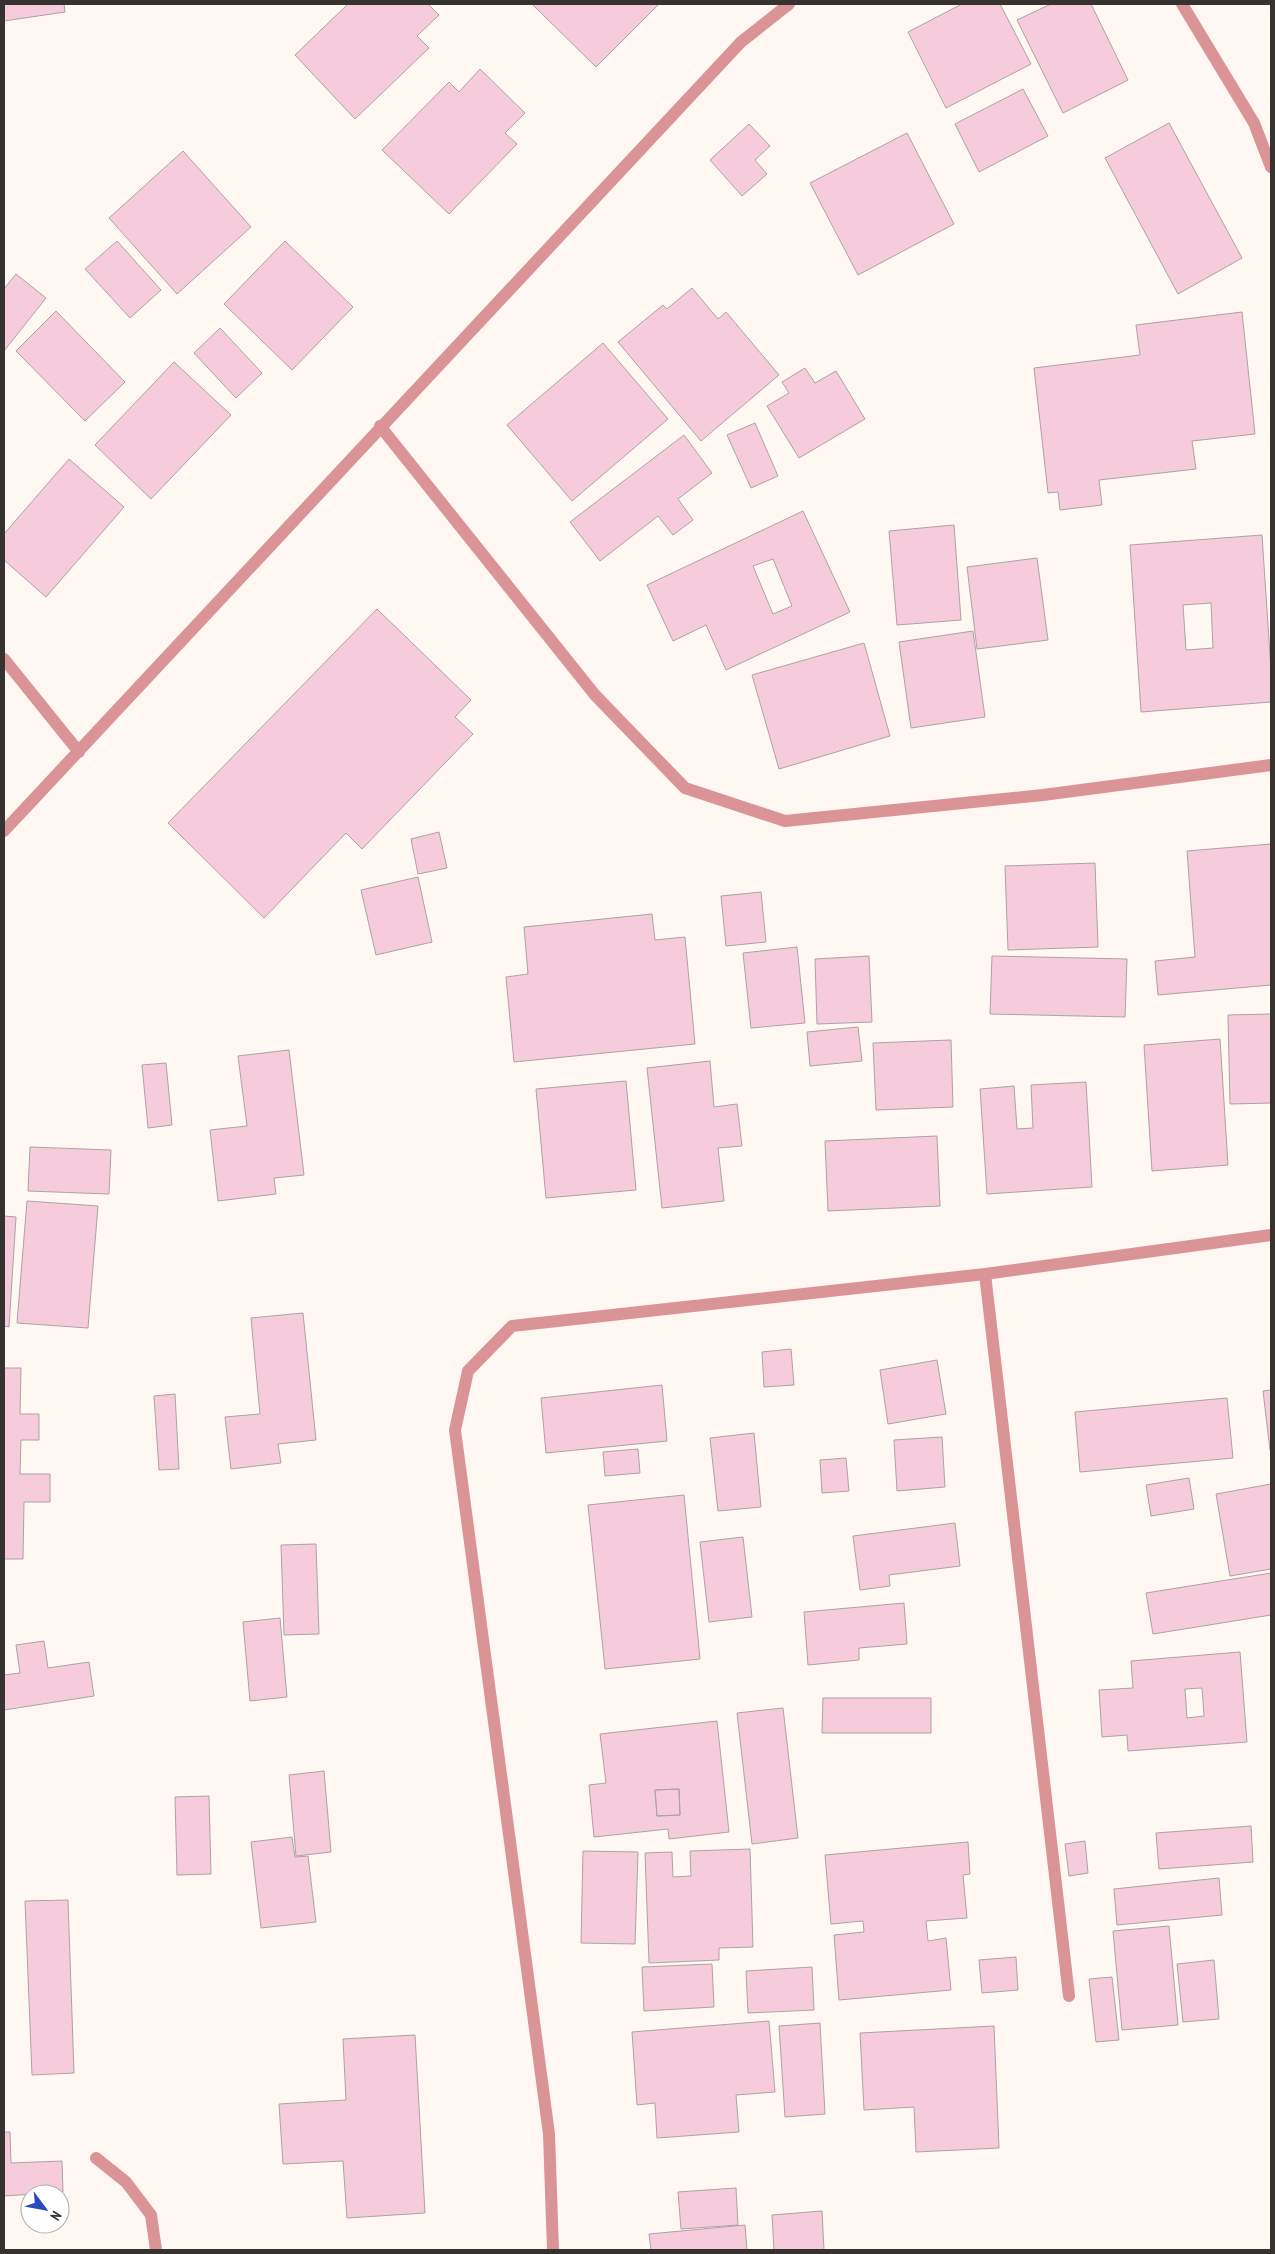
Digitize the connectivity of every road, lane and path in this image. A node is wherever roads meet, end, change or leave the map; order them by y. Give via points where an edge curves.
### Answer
1 (789, 4) edge
2 (1182, 4) edge
3 (1271, 167) edge
4 (380, 426) junction
5 (4, 659) edge
6 (79, 752) junction
7 (1271, 765) edge
8 (4, 831) edge
9 (1271, 1236) edge
10 (985, 1274) junction
11 (1069, 1996) dead end
12 (96, 2158) dead end
13 (156, 2250) edge
14 (553, 2250) edge

1 - 4 street via 740,42
2 - 3 street via 1254,123
4 - 6 street
4 - 7 street via 595,695 685,788 785,821 1043,795
5 - 6 street
6 - 8 street
9 - 10 street
10 - 11 street
10 - 14 street via 512,1326 468,1372 455,1430 549,2134
12 - 13 street via 126,2182 151,2215

